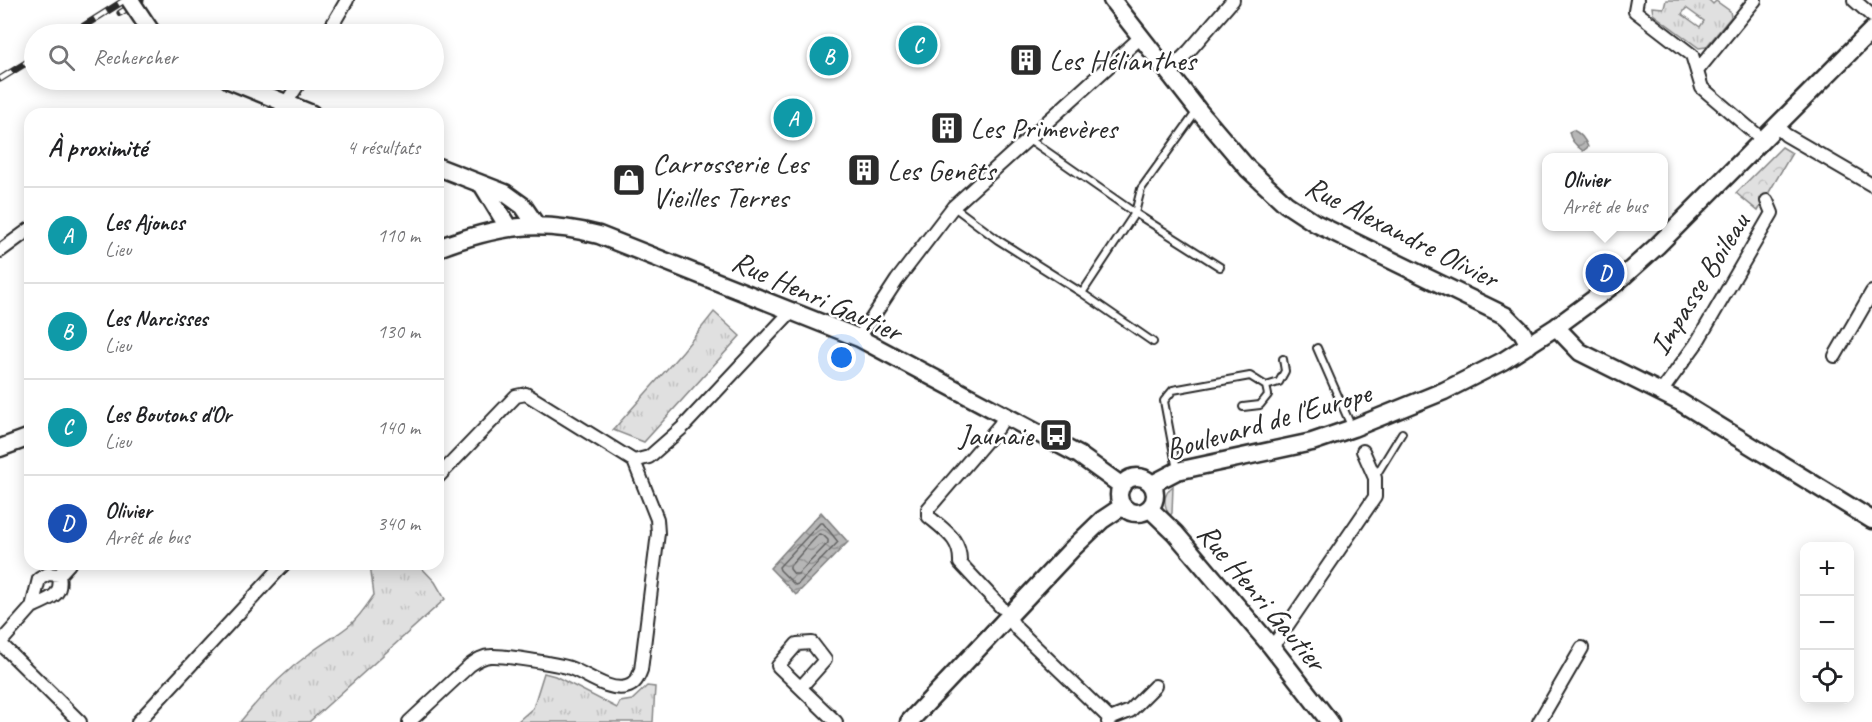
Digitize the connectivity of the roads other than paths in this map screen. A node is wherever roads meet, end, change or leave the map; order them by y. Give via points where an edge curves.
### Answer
1 (130, 0) edge
2 (347, 0) edge
3 (1112, 0) edge
4 (1233, 0) edge
5 (1637, 0) edge
6 (1755, 0) edge
7 (1854, 0) edge
8 (1872, 16) edge
9 (146, 24) edge
10 (333, 24) edge
11 (1872, 30) edge
12 (1141, 37) junction
13 (1698, 71) junction
14 (1168, 72) junction
15 (248, 90) edge
16 (295, 90) edge
17 (283, 108) edge
18 (1198, 110) junction
19 (1776, 126) junction
20 (1029, 138) junction
21 (1763, 140) junction
22 (444, 170) edge
23 (1872, 185) edge
24 (483, 186) junction
25 (1767, 201) dead end
26 (954, 207) junction
27 (1135, 213) junction
28 (536, 225) junction
29 (508, 227) junction
30 (24, 233) edge
31 (444, 246) edge
32 (0, 251) edge
33 (1220, 267) dead end
34 (1872, 292) edge
35 (1082, 293) junction
36 (789, 310) junction
37 (1556, 327) junction
38 (859, 338) junction
39 (1153, 342) dead end
40 (1529, 345) junction
41 (1317, 348) dead end
42 (1835, 356) dead end
43 (1283, 359) dead end
44 (1266, 386) junction
45 (1662, 393) junction
46 (1243, 407) dead end
47 (1005, 416) junction
48 (1353, 428) junction
49 (1402, 434) dead end
50 (24, 439) edge
51 (0, 448) edge
52 (1363, 452) dead end
53 (634, 461) junction
54 (444, 471) edge
55 (1178, 471) junction
56 (1375, 477) junction
57 (1152, 484) junction
58 (1122, 486) junction
59 (1123, 506) junction
60 (1150, 509) junction
61 (1872, 520) edge
62 (64, 570) edge
63 (278, 570) edge
64 (59, 575) junction
65 (32, 607) junction
66 (1004, 611) junction
67 (0, 643) edge
68 (1271, 646) junction
69 (1582, 648) dead end
70 (1155, 686) dead end
71 (801, 687) dead end
72 (1109, 721) edge
73 (80, 722) edge
74 (138, 722) edge
75 (409, 722) edge
76 (836, 722) edge
77 (909, 722) edge
78 (1330, 722) edge
79 (1539, 722) edge

1 - 9 street, bridge
2 - 10 street
3 - 12 street, Rue Alexandre Olivier
4 - 14 street
5 - 13 street via 1635,11 1692,55
6 - 13 street
7 - 8 street
11 - 19 street, Boulevard de l'Europe
12 - 14 street, Rue Alexandre Olivier
12 - 20 street
13 - 21 street via 1702,88
14 - 18 street, Rue Alexandre Olivier
15 - 17 street
16 - 17 street
18 - 27 lane via 1141,189
18 - 40 street, Rue Alexandre Olivier via 1248,170 1286,204 1315,223 1506,316
19 - 21 street, Boulevard de l'Europe
19 - 23 street
20 - 26 street
20 - 27 lane
21 - 37 street, Boulevard de l'Europe via 1657,246 1617,282
22 - 24 street
24 - 28 street via 505,193 523,206
24 - 29 street
25 - 45 street, Impasse Boileau via 1772,213 1696,344
26 - 35 lane
26 - 38 street via 897,280
27 - 33 lane
27 - 35 lane
28 - 29 street, Rue Henri Gautier
28 - 36 street, Rue Henri Gautier via 569,227 599,235
29 - 31 street, Rue Henri Gautier
30 - 32 street
34 - 42 street via 1846,325
35 - 39 lane
36 - 38 street, Rue Henri Gautier
36 - 53 street via 682,428 649,457
37 - 40 street, Boulevard de l'Europe
37 - 45 street via 1580,352
38 - 47 street, Rue Henri Gautier
40 - 48 street, Boulevard de l'Europe via 1444,391
41 - 48 lane
43 - 44 lane via 1285,371 1279,382
44 - 46 lane via 1268,395 1260,405
44 - 55 lane via 1250,376 1173,390 1164,401
45 - 61 street
47 - 58 street, Rue Henri Gautier via 1079,455
47 - 66 street via 928,509 928,516 956,541 960,562
48 - 55 street, Boulevard de l'Europe via 1312,442
49 - 56 lane
50 - 51 street
52 - 56 street
53 - 54 street via 526,393 516,396
53 - 75 street via 657,519 658,533 638,678 619,688 560,665 492,656 480,658
55 - 57 street, Boulevard de l'Europe
56 - 68 street via 1375,496
57 - 58 street via 1137,477
57 - 60 street via 1156,495
58 - 59 street via 1119,496
59 - 60 street via 1139,514
59 - 66 street via 1102,520
60 - 68 street, Rue Henri Gautier
62 - 64 street
63 - 74 street
64 - 65 street via 58,593
64 - 65 street via 48,574 39,579
65 - 67 street
66 - 72 street via 1017,629
66 - 77 street
67 - 73 street
68 - 78 street, Rue Henri Gautier
69 - 79 street
70 - 72 street via 1130,711
71 - 76 street

